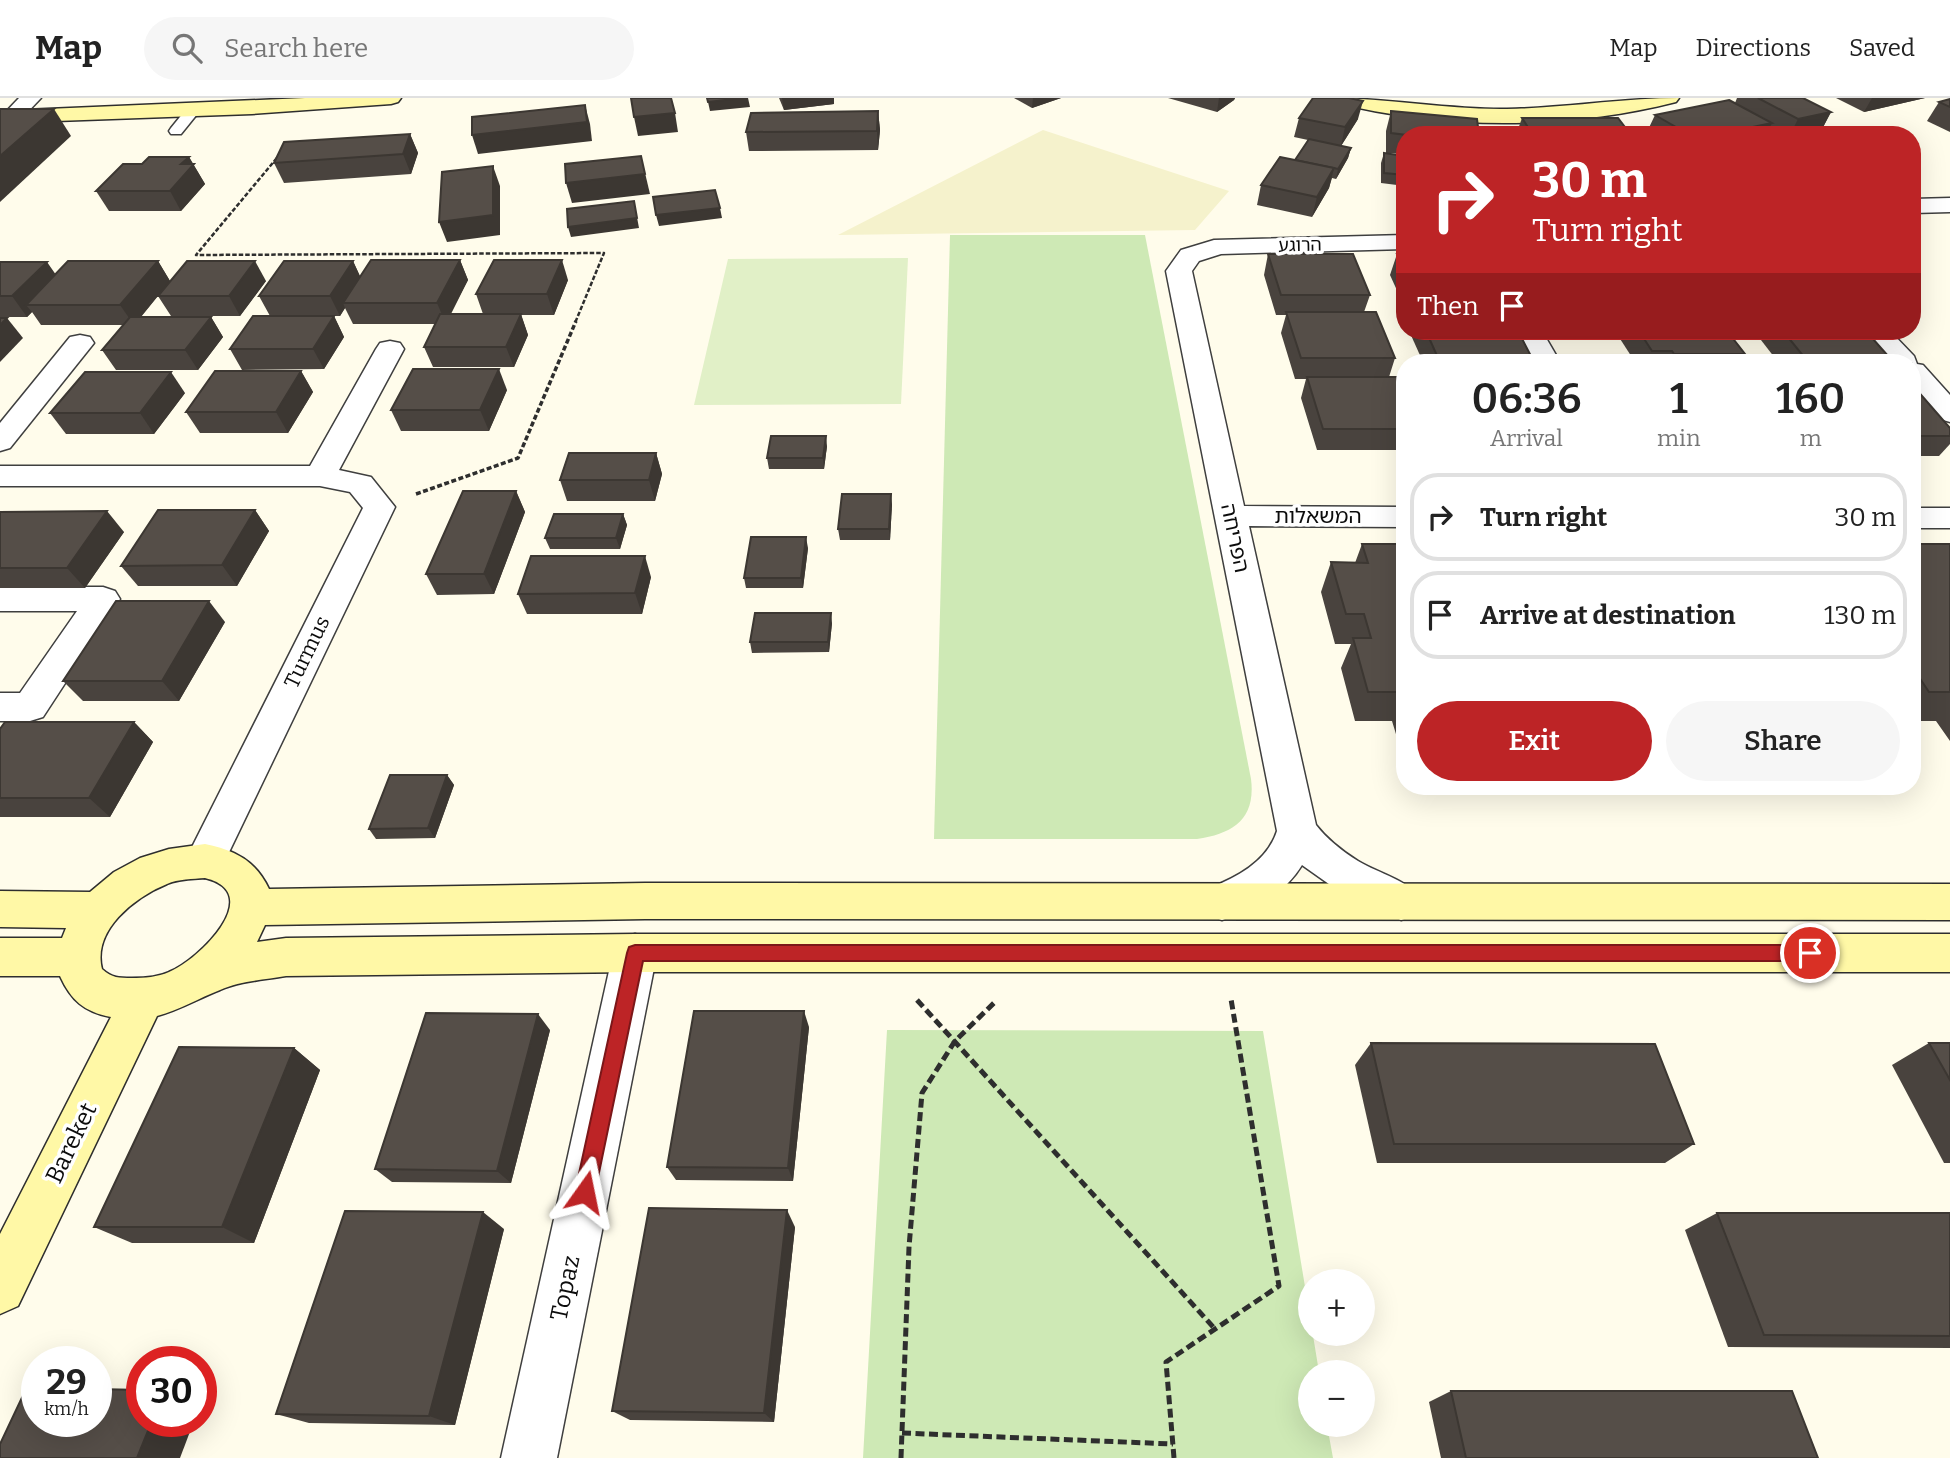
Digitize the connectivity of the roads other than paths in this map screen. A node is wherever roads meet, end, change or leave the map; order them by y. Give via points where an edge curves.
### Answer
1 (30, 98) edge
2 (391, 98) edge
3 (1340, 98) edge
4 (1670, 98) edge
5 (193, 110) junction
6 (6, 117) edge
7 (176, 131) dead end
8 (1921, 205) edge
9 (1950, 205) edge
10 (1396, 242) edge
11 (1195, 253) joint
12 (1884, 340) edge
13 (80, 343) dead end
14 (390, 349) dead end
15 (1897, 354) edge
16 (1921, 381) edge
17 (1950, 412) edge
18 (0, 442) edge
19 (0, 476) edge
20 (320, 476) junction
21 (1230, 516) junction
22 (1396, 517) edge
23 (1921, 518) edge
24 (1950, 518) edge
25 (0, 599) edge
26 (0, 706) edge
27 (1297, 831) junction
28 (205, 861) junction
29 (1222, 902) junction
30 (1401, 902) junction
31 (1950, 902) edge
32 (252, 907) junction
33 (0, 909) edge
34 (100, 909) junction
35 (635, 953) junction
36 (1950, 953) edge
37 (0, 957) edge
38 (78, 957) junction
39 (205, 974) junction
40 (143, 999) junction
41 (0, 1287) edge
42 (529, 1458) edge

1 - 6 street
2 - 5 street
3 - 4 street via 1380,107 1475,116 1550,115
5 - 6 street
5 - 7 lane
8 - 9 street
10 - 11 street, הרוגע via 1221,247
11 - 21 street, הפריחה via 1182,263 1179,275
12 - 15 street
13 - 18 street
14 - 20 street
16 - 17 street
19 - 20 street
20 - 28 street, Turmus via 360,484 379,507
21 - 22 street, המשאלות
21 - 27 street, הפריחה
23 - 24 street
25 - 26 street via 103,599 30,707
27 - 29 street via 1291,850 1272,873
27 - 30 street via 1336,869
28 - 32 street via 234,871 248,887
28 - 34 street via 174,864 149,873
29 - 30 street
29 - 32 street via 645,901
30 - 31 street
32 - 39 street via 231,950
33 - 34 street
34 - 38 street via 84,933
35 - 36 street
35 - 39 street via 286,957
35 - 42 street, Topaz
37 - 38 street
38 - 40 street via 82,977 95,992
39 - 40 street via 175,991
40 - 41 street, Bareket

